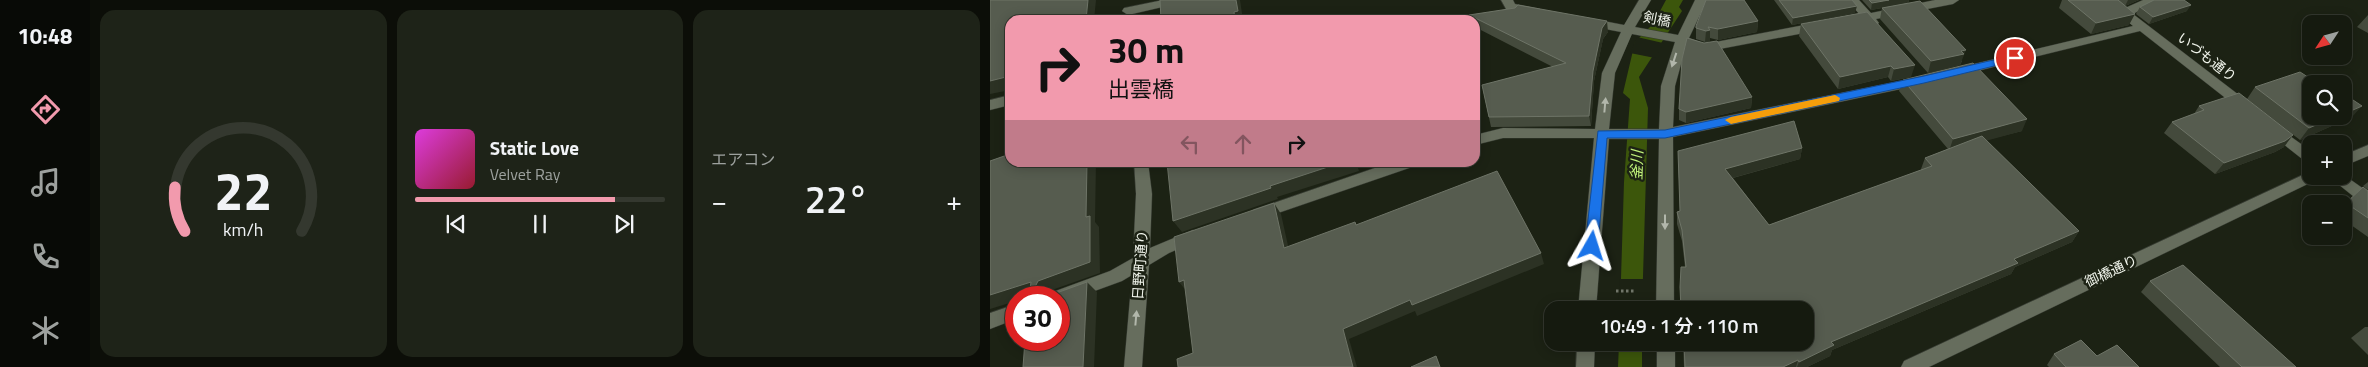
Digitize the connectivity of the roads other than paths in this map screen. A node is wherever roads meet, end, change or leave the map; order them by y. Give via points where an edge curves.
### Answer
1 (1180, 0) edge
2 (1507, 0) edge
3 (1645, 0) edge
4 (1701, 0) edge
5 (1853, 0) edge
6 (1953, 0) edge
7 (2107, 0) edge
8 (2153, 0) edge
9 (1127, 10) edge
10 (2125, 13) junction
11 (1544, 14) edge
12 (1868, 17) junction
13 (1572, 19) edge
14 (2143, 27) junction
15 (1628, 29) junction
16 (1880, 31) edge
17 (1673, 38) junction
18 (1912, 66) edge
19 (1933, 77) junction
20 (1005, 101) edge
21 (990, 105) edge
22 (1602, 134) junction
23 (1665, 134) junction
24 (1480, 139) edge
25 (2302, 151) edge
26 (2367, 152) edge
27 (2352, 158) edge
28 (1141, 167) edge
29 (1396, 167) edge
30 (2302, 180) edge
31 (2347, 185) edge
32 (2368, 200) edge
33 (1245, 219) edge
34 (1208, 231) edge
35 (1140, 262) junction
36 (1070, 293) edge
37 (1588, 301) edge
38 (1665, 301) edge
39 (1005, 316) edge
40 (990, 321) edge
41 (1586, 351) edge
42 (1666, 351) edge
43 (1132, 367) edge
44 (1585, 367) edge
45 (1666, 367) edge
46 (1910, 367) edge

1 - 9 street
2 - 11 street via 1510,6
3 - 15 street
4 - 17 street
5 - 12 street
6 - 12 street, 剣橋
7 - 10 street, いづも通り
8 - 10 street
10 - 14 street, いづも通り
12 - 16 street
12 - 17 street, 剣橋 via 1704,48
13 - 15 street, 剣橋
14 - 19 street
14 - 25 street, いづも通り
15 - 17 street, 剣橋
22 -> 15 street via 1610,66
17 -> 23 street
18 - 19 street
19 - 23 street
20 - 21 street
22 - 23 street
22 - 24 street via 1503,134
22 - 37 street
23 -> 38 street
26 - 27 street
28 - 35 street, 日野町通り via 1144,194
29 - 33 street
30 - 46 street, 御橋通り
31 - 32 street
34 - 35 street via 1163,248
35 - 36 street via 1116,276
43 -> 35 street, 日野町通り
39 - 40 street
41 - 44 street
42 - 45 street

